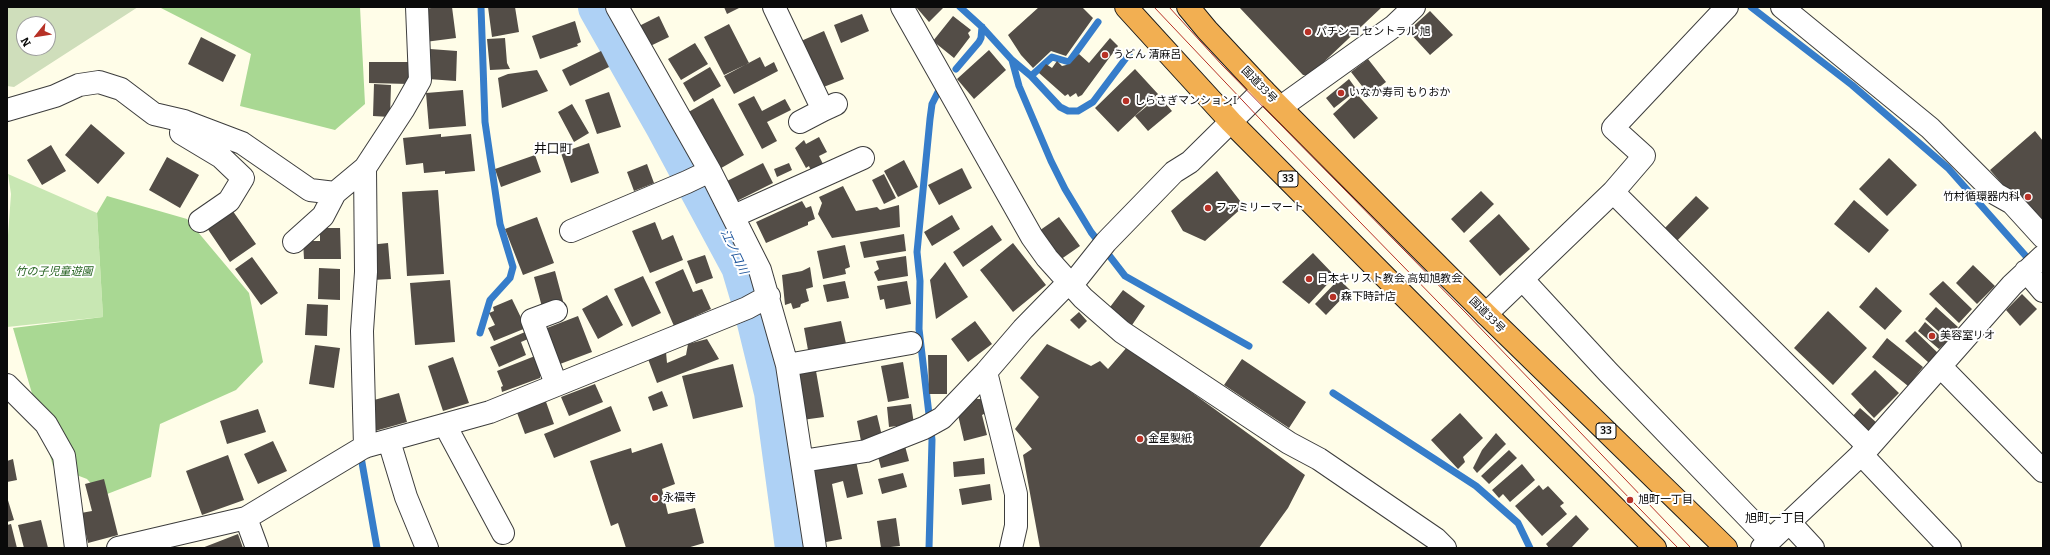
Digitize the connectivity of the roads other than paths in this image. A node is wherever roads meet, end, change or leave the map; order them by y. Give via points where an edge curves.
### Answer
1 (417, 7) edge
2 (774, 7) edge
3 (902, 7) edge
4 (1126, 7) edge
5 (1188, 7) edge
6 (1414, 7) edge
7 (1727, 7) edge
8 (1782, 7) edge
9 (622, 9) edge
10 (1263, 90) junction
11 (1281, 107) junction
12 (7, 110) edge
13 (184, 121) junction
14 (800, 122) dead end
15 (1232, 122) junction
16 (864, 158) dead end
17 (365, 168) junction
18 (701, 176) junction
19 (1613, 192) junction
20 (335, 194) junction
21 (1996, 194) junction
22 (734, 216) junction
23 (200, 221) dead end
24 (572, 231) dead end
25 (2043, 237) edge
26 (294, 242) dead end
27 (2036, 263) edge
28 (1523, 280) junction
29 (1070, 284) junction
30 (2043, 291) edge
31 (760, 301) junction
32 (556, 311) dead end
33 (1486, 314) junction
34 (911, 343) dead end
35 (787, 364) junction
36 (1941, 367) junction
37 (986, 372) junction
38 (556, 384) junction
39 (7, 385) edge
40 (445, 425) junction
41 (389, 441) junction
42 (365, 447) junction
43 (1865, 450) junction
44 (802, 461) junction
45 (2043, 471) edge
46 (246, 518) junction
47 (1789, 522) junction
48 (503, 533) dead end
49 (1766, 544) edge
50 (143, 545) edge
51 (76, 548) edge
52 (118, 548) edge
53 (257, 548) edge
54 (427, 548) edge
55 (816, 548) edge
56 (1011, 548) edge
57 (1445, 548) edge
58 (1655, 548) edge
59 (1726, 548) edge
60 (1813, 548) edge
61 (1950, 548) edge

1 - 17 street via 420,80
2 - 14 street via 830,107
3 - 29 street via 1032,237
4 - 15 highway, 33
5 - 10 highway, 国道33号 / 33
6 - 11 street via 1394,26
7 - 19 street via 1613,128 1644,156
8 - 21 street via 1930,128
9 - 18 street
10 - 11 highway, 国道33号 / 33
10 - 15 street
11 - 33 highway, 国道33号 / 33
12 - 13 street via 56,96 79,85 99,82 121,89 154,114
13 - 20 street via 242,143 310,190
13 - 23 street via 181,133 221,156 243,178 229,201
15 - 29 street via 1190,162 1174,172
15 - 58 highway, 33
16 - 22 street
17 - 20 street
17 - 42 street via 366,272 362,331
18 - 22 street
18 - 24 street
19 - 28 street
19 - 43 street
20 - 26 street via 323,216
21 - 25 street via 2012,203
21 - 27 street via 2005,214
22 - 31 street via 760,270
27 - 30 street
27 - 36 street via 2012,285
28 - 33 street
28 - 49 street
29 - 37 street via 1023,330
29 - 57 street via 1122,332 1289,443 1319,459 1436,539
31 - 35 street
31 - 38 street
32 - 38 street via 532,320
33 - 59 highway, 国道33号 / 33
34 - 35 street
35 - 44 street
36 - 43 street
36 - 45 street
37 - 44 street via 931,424 866,451
37 - 56 street via 1016,494 1016,526
38 - 40 street via 490,412
39 - 51 street via 46,424 64,456
40 - 41 street
40 - 48 street
41 - 42 street
41 - 54 street via 406,497
42 - 46 street
43 - 47 street
43 - 61 street
44 - 55 street
46 - 50 street
46 - 53 street
47 - 49 street
47 - 60 street
50 - 52 street

